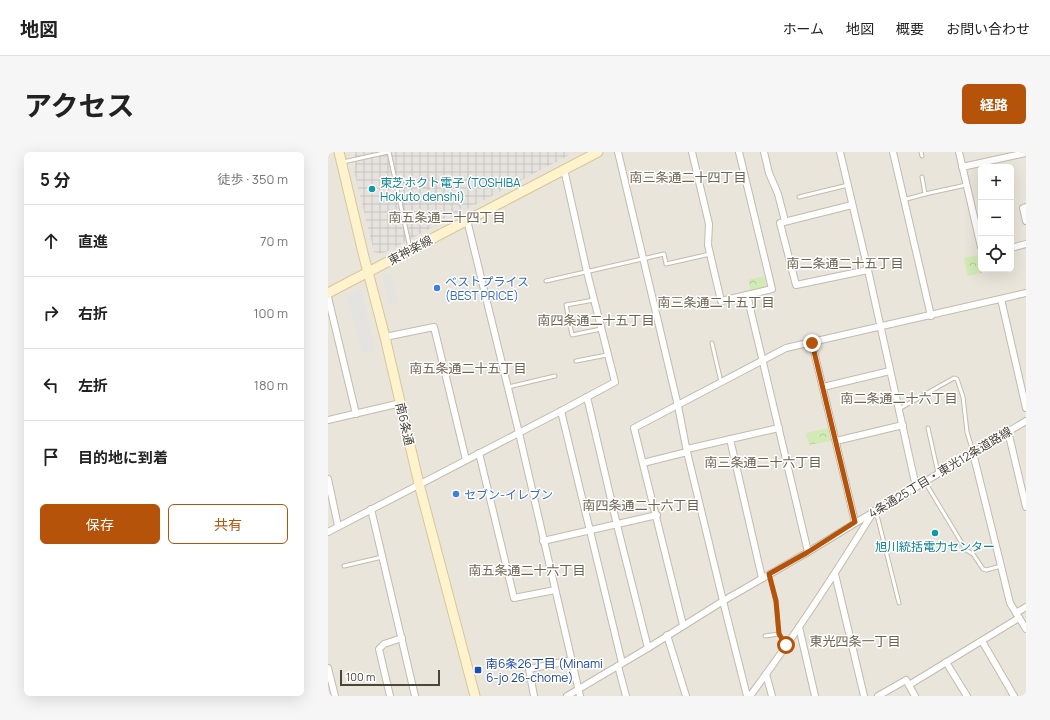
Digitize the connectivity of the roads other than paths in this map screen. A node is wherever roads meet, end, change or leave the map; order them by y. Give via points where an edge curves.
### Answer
1 (339, 152) edge
2 (388, 152) edge
3 (598, 152) edge
4 (618, 152) edge
5 (692, 152) edge
6 (739, 152) edge
7 (764, 152) edge
8 (840, 152) edge
9 (893, 152) edge
10 (921, 152) edge
11 (959, 152) edge
12 (1026, 153) edge
13 (922, 156) dead end
14 (342, 163) junction
15 (962, 167) junction
16 (564, 170) junction
17 (922, 177) dead end
18 (848, 185) junction
19 (966, 185) junction
20 (925, 194) junction
21 (799, 197) dead end
22 (903, 200) junction
23 (852, 205) junction
24 (1026, 207) edge
25 (468, 220) junction
26 (785, 221) junction
27 (1026, 221) edge
28 (978, 236) edge
29 (1026, 244) edge
30 (1014, 247) edge
31 (411, 250) junction
32 (711, 254) junction
33 (643, 258) junction
34 (868, 270) junction
35 (368, 272) junction
36 (587, 272) junction
37 (546, 281) dead end
38 (1026, 293) edge
39 (328, 294) edge
40 (747, 295) junction
41 (328, 297) edge
42 (1001, 299) junction
43 (594, 300) junction
44 (931, 316) junction
45 (880, 327) junction
46 (601, 329) junction
47 (385, 337) junction
48 (712, 343) dead end
49 (812, 343) junction
50 (607, 355) junction
51 (763, 361) junction
52 (576, 362) dead end
53 (890, 371) junction
54 (555, 376) dead end
55 (721, 383) junction
56 (508, 387) junction
57 (823, 387) junction
58 (587, 397) junction
59 (401, 403) junction
60 (678, 406) junction
61 (1026, 408) edge
62 (899, 409) junction
63 (561, 411) junction
64 (356, 414) junction
65 (328, 420) edge
66 (1026, 421) edge
67 (903, 425) junction
68 (779, 428) junction
69 (928, 428) dead end
70 (1008, 432) junction
71 (519, 433) junction
72 (730, 439) junction
73 (836, 441) junction
74 (687, 451) junction
75 (479, 453) junction
76 (973, 453) junction
77 (466, 460) junction
78 (643, 462) junction
79 (938, 474) junction
80 (328, 479) edge
81 (924, 482) junction
82 (419, 484) junction
83 (916, 487) junction
84 (1026, 507) edge
85 (371, 509) junction
86 (875, 510) junction
87 (657, 515) junction
88 (855, 522) junction
89 (617, 525) junction
90 (338, 526) junction
91 (590, 531) junction
92 (328, 532) edge
93 (544, 541) junction
94 (808, 552) junction
95 (382, 557) junction
96 (344, 566) dead end
97 (1000, 566) junction
98 (769, 574) junction
99 (835, 574) junction
100 (762, 578) junction
101 (555, 590) junction
102 (723, 601) junction
103 (899, 603) dead end
104 (1026, 607) edge
105 (1018, 615) junction
106 (683, 625) junction
107 (799, 627) junction
108 (1026, 629) edge
109 (779, 634) junction
110 (667, 636) junction
111 (765, 636) dead end
112 (402, 638) junction
113 (982, 641) junction
114 (786, 645) junction
115 (648, 648) junction
116 (572, 660) junction
117 (946, 662) junction
118 (620, 664) junction
119 (328, 668) edge
120 (766, 674) junction
121 (908, 685) junction
122 (578, 689) junction
123 (334, 696) edge
124 (390, 696) edge
125 (415, 696) edge
126 (475, 696) edge
127 (534, 696) edge
128 (567, 696) edge
129 (580, 696) edge
130 (626, 696) edge
131 (686, 696) edge
132 (749, 696) edge
133 (772, 696) edge
134 (815, 696) edge
135 (864, 696) edge
136 (878, 696) edge
137 (915, 696) edge
138 (967, 696) edge
139 (1014, 696) edge

1 - 14 street, 南6条通
2 - 14 lane
2 - 31 lane
3 - 16 street, 東神楽線
4 - 33 street
5 - 32 street via 710,224 708,245
6 - 40 street via 772,289
7 - 26 street
8 - 18 street
9 - 22 street
10 - 13 lane
11 - 15 street
12 - 15 street
14 - 35 street, 南6条通
15 - 19 street
16 - 25 street, 東神楽線
16 - 36 street
17 - 20 lane
18 - 21 lane
18 - 23 street
19 - 20 lane
19 - 28 street
20 - 22 lane
22 - 44 street
23 - 26 street
23 - 34 street
24 - 27 street via 1023,208
25 - 31 street, 東神楽線
25 - 56 street
26 - 34 street via 780,223 796,285
29 - 30 street
31 - 35 street, 東神楽線
32 - 33 lane via 666,264 664,254
32 - 40 street via 721,301
33 - 36 lane
33 - 60 street
34 - 45 street
35 - 39 street, 東神楽線
35 - 47 street, 南6条通
36 - 37 lane
36 - 43 street
38 - 42 street
40 - 51 street
41 - 64 street
42 - 44 street
42 - 61 street
43 - 46 street
43 - 46 lane via 566,305 572,335
44 - 45 street
45 - 49 street
45 - 53 street
46 - 50 street
47 - 59 street, 南6条通
47 - 77 street via 434,327
48 - 55 lane
49 - 51 street via 786,348
49 - 57 street
50 - 52 lane
50 - 58 street via 615,382
51 - 55 street
51 - 68 street
53 - 57 street
53 - 62 street
54 - 56 lane
55 - 60 street
56 - 71 street
57 - 73 street
58 - 63 street
58 - 89 street
59 - 64 street
59 - 82 street, 南6条通
60 - 74 street
60 - 78 street via 634,428
62 - 67 street
62 - 76 lane via 954,378 957,379 963,397 967,432
63 - 71 street
63 - 91 street
64 - 65 street
66 - 70 street, 4条通25丁目・東光12条道路線
67 - 73 street
67 - 83 street
68 - 72 street
68 - 94 street
69 - 79 lane
70 - 76 street, 4条通25丁目・東光12条道路線
70 - 84 street
71 - 75 street
71 - 93 street
72 - 74 street
72 - 100 street
73 - 88 street
74 - 78 street
74 - 102 street
75 - 77 street
75 - 101 street via 514,598
76 - 79 street, 4条通25丁目・東光12条道路線
76 - 97 street
77 - 82 street
78 - 87 street
79 - 81 street, 4条通25丁目・東光12条道路線
80 - 90 street
81 - 83 street, 4条通25丁目・東光12条道路線
81 - 97 lane via 966,550 974,554 983,569
82 - 85 street
82 - 126 street, 南6条通
83 - 86 street, 4条通25丁目・東光12条道路線
85 - 90 street
85 - 95 street
86 - 88 street, 4条通25丁目・東光12条道路線
86 - 99 street
86 - 103 lane
87 - 89 street
87 - 106 street
88 - 94 street, 4条通25丁目・東光12条道路線
89 - 91 street
89 - 115 street
90 - 92 street
91 - 93 street
91 - 118 street
93 - 101 street
94 - 98 street, 4条通25丁目・東光12条道路線
95 - 96 lane
95 - 112 street
97 - 105 street via 1010,603
98 - 100 street, 4条通25丁目・東光12条道路線
98 - 109 lane via 776,601
99 - 107 street
99 - 135 street
100 - 102 street, 4条通25丁目・東光12条道路線
101 - 116 street
102 - 106 street, 4条通25丁目・東光12条道路線
102 - 132 street
104 - 105 street
105 - 108 street
105 - 113 street
106 - 110 street, 4条通25丁目・東光12条道路線
107 - 114 street
107 - 134 street
109 - 111 lane
109 - 114 lane
110 - 115 street, 4条通25丁目・東光12条道路線
110 - 131 street
112 - 124 street via 384,644 380,649
112 - 125 street
113 - 117 street
113 - 139 street
114 - 120 street
115 - 118 street, 4条通25丁目・東光12条道路線
116 - 122 street
116 - 127 street via 529,669
117 - 121 street
117 - 138 street
118 - 122 street, 4条通25丁目・東光12条道路線
118 - 130 street
119 - 123 street
120 - 132 street
120 - 133 street
121 - 136 street via 906,680
121 - 137 street
122 - 128 street, 4条通25丁目・東光12条道路線
122 - 129 street

